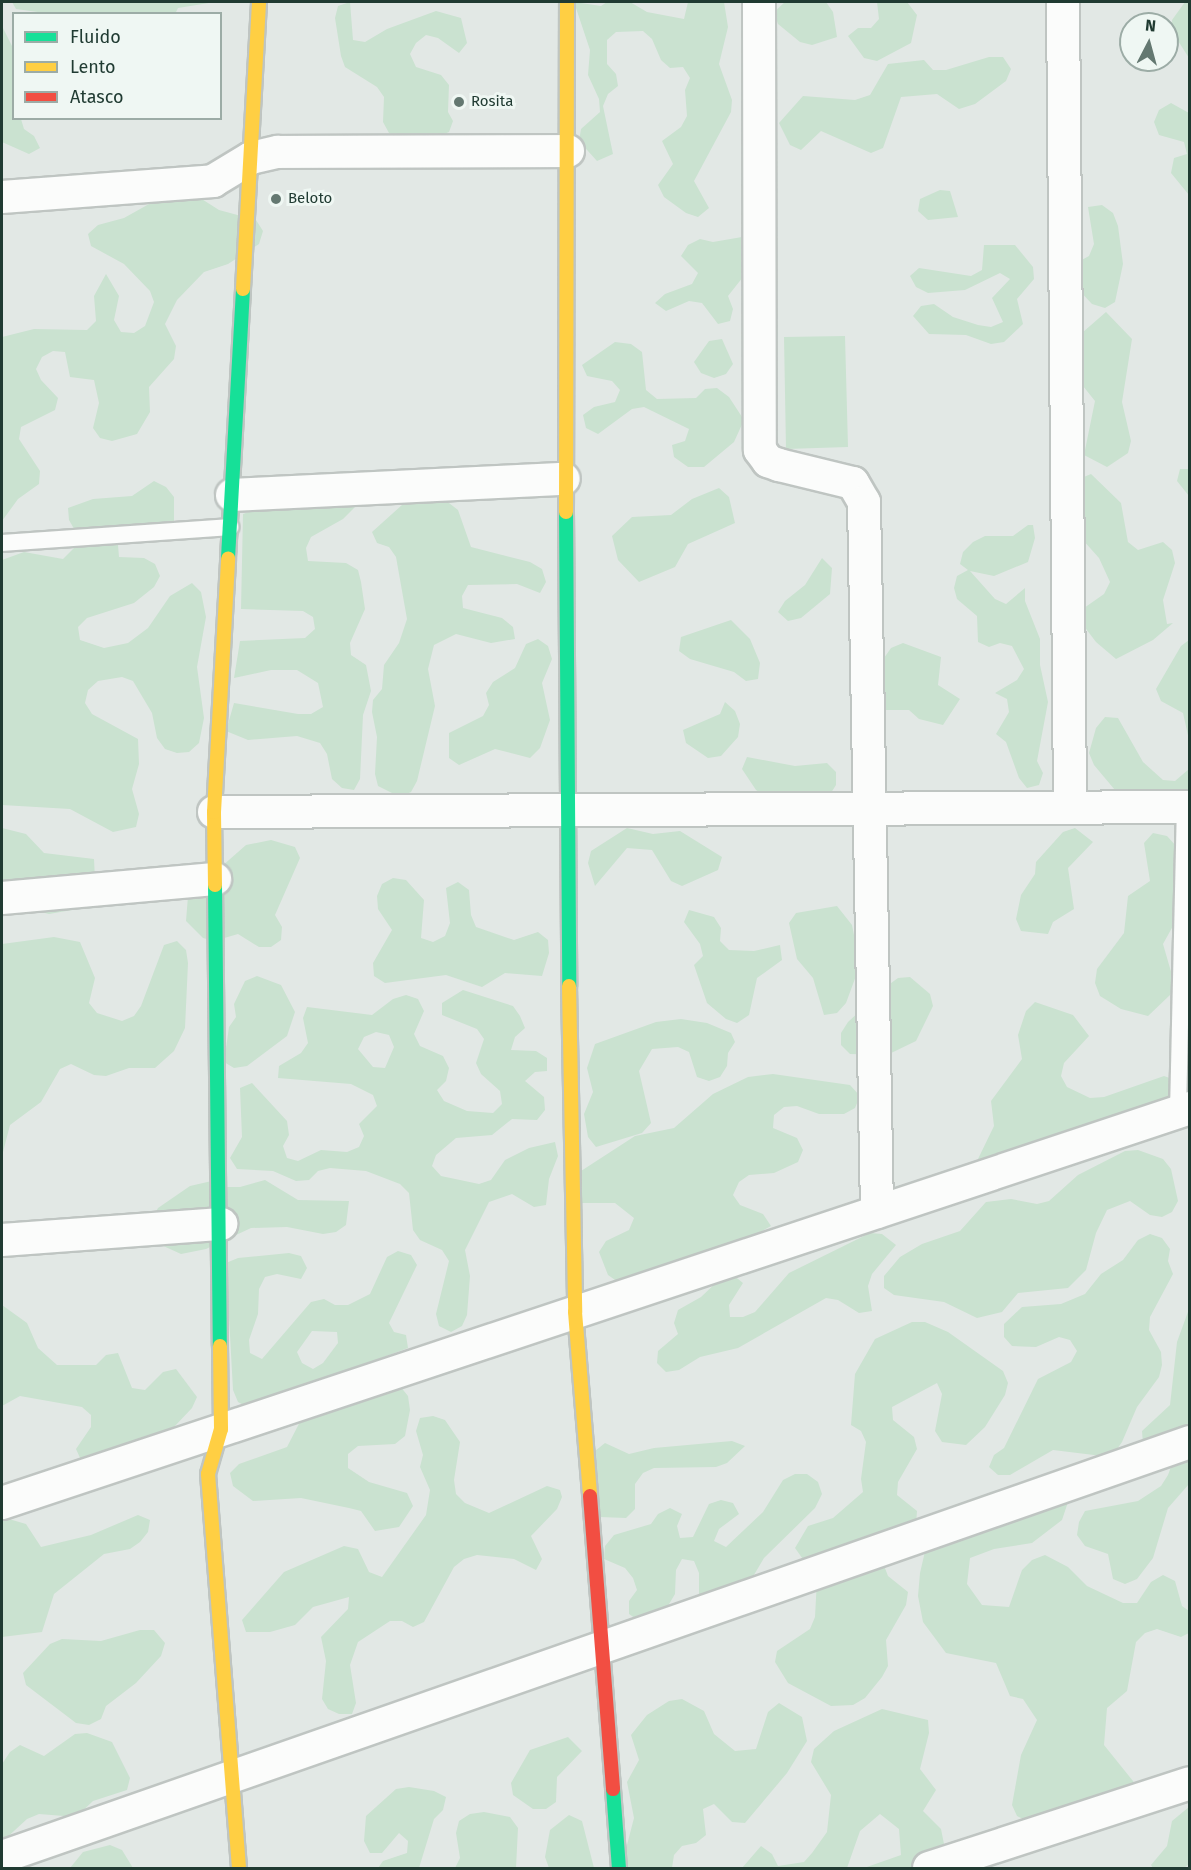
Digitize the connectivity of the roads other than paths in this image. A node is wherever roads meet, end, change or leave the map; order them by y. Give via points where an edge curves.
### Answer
1 (260, 2) edge
2 (567, 2) edge
3 (759, 2) edge
4 (1063, 2) edge
5 (568, 151) junction
6 (251, 158) junction
7 (2, 197) edge
8 (564, 479) junction
9 (232, 495) junction
10 (230, 527) junction
11 (2, 543) edge
12 (1187, 807) edge
13 (1070, 808) junction
14 (869, 809) junction
15 (565, 810) junction
16 (214, 812) junction
17 (215, 879) junction
18 (2, 898) edge
19 (1184, 1110) edge
20 (877, 1212) junction
21 (221, 1224) junction
22 (2, 1240) edge
23 (575, 1312) junction
24 (221, 1429) junction
25 (1190, 1442) edge
26 (2, 1503) edge
27 (602, 1648) junction
28 (230, 1777) junction
29 (1190, 1783) edge
30 (2, 1857) edge
31 (239, 1869) edge
32 (619, 1869) edge
33 (929, 1869) edge

1 - 6 street
2 - 5 street
3 - 14 street via 760,450 768,460 844,480 861,492
4 - 13 street
5 - 6 street via 278,152
5 - 8 street
6 - 7 street via 213,181
6 - 9 street
8 - 9 street
8 - 15 street
9 - 10 street
10 - 11 lane
10 - 16 street
12 - 13 street
12 - 19 lane
13 - 14 street
14 - 15 street
14 - 20 street
15 - 16 street
15 - 23 street
16 - 17 street
17 - 18 street
17 - 21 street
19 - 20 street
20 - 23 street
21 - 22 street
21 - 24 street
23 - 24 street
23 - 27 street
24 - 26 street
24 - 28 street via 208,1474
25 - 27 street
27 - 28 street
27 - 32 street
28 - 30 street
28 - 31 street
29 - 33 street

